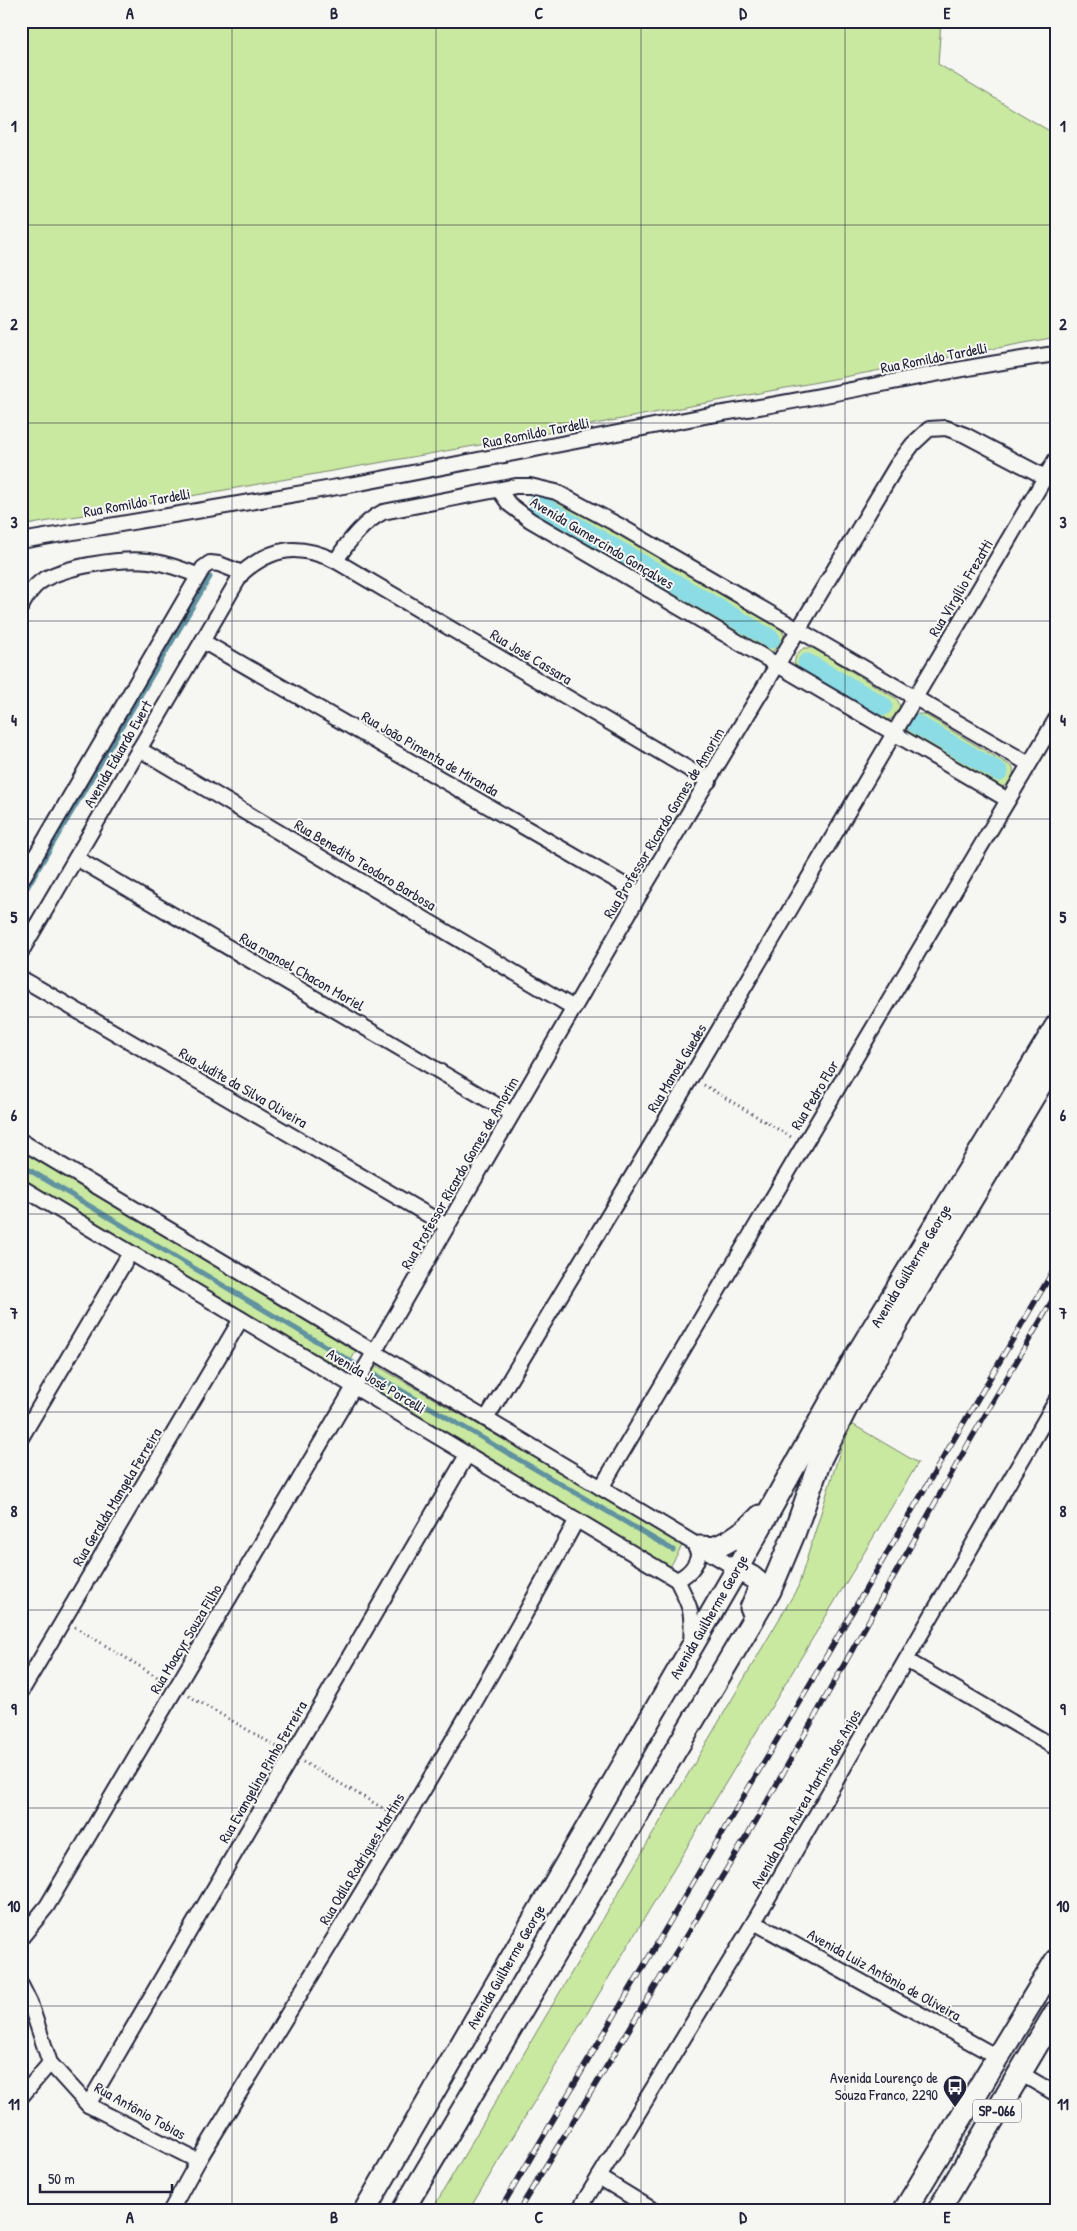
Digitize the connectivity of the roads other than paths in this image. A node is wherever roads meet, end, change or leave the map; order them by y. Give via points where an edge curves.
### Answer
1 (1056, 354) edge
2 (1056, 459) edge
3 (1045, 477) junction
4 (499, 490) junction
5 (21, 540) edge
6 (336, 561) junction
7 (242, 573) junction
8 (197, 575) junction
9 (21, 606) edge
10 (799, 630) junction
11 (204, 642) junction
12 (778, 665) junction
13 (914, 698) junction
14 (1056, 719) edge
15 (894, 733) junction
16 (139, 749) junction
17 (1029, 764) junction
18 (709, 781) junction
19 (1008, 800) junction
20 (76, 858) junction
21 (21, 881) edge
22 (640, 894) junction
23 (21, 952) edge
24 (21, 978) edge
25 (574, 1008) junction
26 (1056, 1026) edge
27 (1056, 1059) edge
28 (512, 1114) junction
29 (21, 1141) edge
30 (21, 1187) edge
31 (447, 1226) junction
32 (130, 1253) junction
33 (241, 1319) junction
34 (374, 1352) junction
35 (354, 1387) junction
36 (1056, 1401) edge
37 (486, 1419) junction
38 (21, 1438) edge
39 (467, 1455) junction
40 (601, 1488) junction
41 (772, 1503) junction
42 (576, 1521) junction
43 (699, 1547) junction
44 (737, 1569) junction
45 (677, 1580) junction
46 (691, 1646) junction
47 (906, 1660) junction
48 (726, 1665) junction
49 (21, 1692) edge
50 (1056, 1748) edge
51 (754, 1922) junction
52 (21, 1938) edge
53 (1056, 1961) edge
54 (21, 1985) edge
55 (1056, 2012) edge
56 (999, 2058) junction
57 (50, 2063) junction
58 (1020, 2073) junction
59 (1056, 2094) edge
60 (21, 2097) edge
61 (88, 2105) junction
62 (198, 2161) junction
63 (599, 2177) junction
64 (171, 2210) edge
65 (365, 2210) edge
66 (403, 2210) edge
67 (579, 2210) edge
68 (653, 2210) edge
69 (905, 2210) edge
70 (939, 2210) edge

1 - 5 street, Rua Romildo Tardelli via 710,415 355,484
2 - 3 street, Rua Virgílio Frezatti
3 - 10 street, Rua Professor Ricardo Gomes de Amorim via 946,428 929,430 897,465
3 - 13 street, Rua Virgílio Frezatti
4 - 6 street via 383,512 370,518 356,532
4 - 10 street, Avenida Gumercindo Gonçalves via 530,486 556,492
4 - 12 street, Avenida Gumercindo Gonçalves via 509,504 530,520
6 - 7 street, Rua José Cassara via 300,549 261,559
6 - 18 street, Rua José Cassara
7 - 8 street via 210,563
7 - 11 street, Avenida Eduardo Ewert
8 - 9 street via 148,561 96,565 53,575 39,583
8 - 21 street, Avenida Eduardo Ewert
10 - 12 street, Rua Professor Ricardo Gomes de Amorim
10 - 13 street, Avenida Gumercindo Gonçalves
11 - 16 street, Avenida Eduardo Ewert
11 - 22 street, Rua João Pimenta de Miranda
12 - 15 street, Avenida Gumercindo Gonçalves
12 - 18 street, Rua Professor Ricardo Gomes de Amorim
13 - 15 street, Rua Virgílio Frezatti
13 - 17 street, Avenida Gumercindo Gonçalves
14 - 17 street, Rua Pedro Flor
15 - 19 street, Avenida Gumercindo Gonçalves
15 - 37 street, Rua Manoel Guedes
16 - 20 street, Avenida Eduardo Ewert
16 - 25 street, Rua Benedito Teodoro Barbosa
17 - 19 street, Rua Pedro Flor
18 - 22 street, Rua Professor Ricardo Gomes de Amorim
19 - 40 street, Rua Pedro Flor
20 - 23 street, Avenida Eduardo Ewert
20 - 28 street, Rua manoel Chacon Moriel
22 - 25 street, Rua Professor Ricardo Gomes de Amorim
24 - 31 street, Rua Judite da Silva Oliveira
25 - 28 street, Rua Professor Ricardo Gomes de Amorim
26 - 41 main road, Avenida Guilherme George via 861,1348
27 - 48 main road, Avenida Guilherme George via 848,1405 822,1458 774,1583
28 - 31 street, Rua Professor Ricardo Gomes de Amorim
29 - 34 street, Avenida José Porcelli
30 - 32 street, Avenida José Porcelli
31 - 34 street, Rua Professor Ricardo Gomes de Amorim
32 - 33 street, Avenida José Porcelli
32 - 38 street
33 - 35 street, Avenida José Porcelli
33 - 49 street, Rua Geralda Mangela Ferreira
34 - 35 street, Rua Moacyr Souza Filho
34 - 37 street, Avenida José Porcelli
35 - 39 street, Avenida José Porcelli
35 - 52 street, Rua Moacyr Souza Filho via 47,1906
36 - 47 street, Avenida Dona Aurea Martins dos Anjos
37 - 40 street, Avenida José Porcelli
39 - 42 street, Avenida José Porcelli
39 - 61 street, Rua Evangelina Pinho Ferreira
40 - 43 street, Avenida José Porcelli
41 - 43 main road via 754,1524 726,1542 715,1547
41 - 44 main road, Avenida Guilherme George
42 - 45 street, Avenida José Porcelli
42 - 62 street, Rua Odila Rodrigues Martins via 525,1617
43 - 44 street, Avenida José Porcelli
43 - 45 street via 696,1564
44 - 46 main road, Avenida Guilherme George
44 - 48 main road via 758,1582 758,1592
45 - 46 street via 690,1605
46 - 65 main road, Avenida Guilherme George
47 - 50 street
47 - 51 street, Avenida Dona Aurea Martins dos Anjos
48 - 66 main road, Avenida Guilherme George
51 - 56 street, Avenida Luiz Antônio de Oliveira
51 - 63 street, Avenida Dona Aurea Martins dos Anjos
53 - 56 highway, SP-066
54 - 57 street
55 - 58 highway, SP-066
56 - 69 highway, SP-066
57 - 60 street
57 - 61 street, Rua Antônio Tobias
58 - 59 street
58 - 70 highway, SP-066
61 - 62 street, Rua Antônio Tobias
62 - 64 street, Rua Odila Rodrigues Martins
63 - 67 street, Avenida Dona Aurea Martins dos Anjos
63 - 68 street

